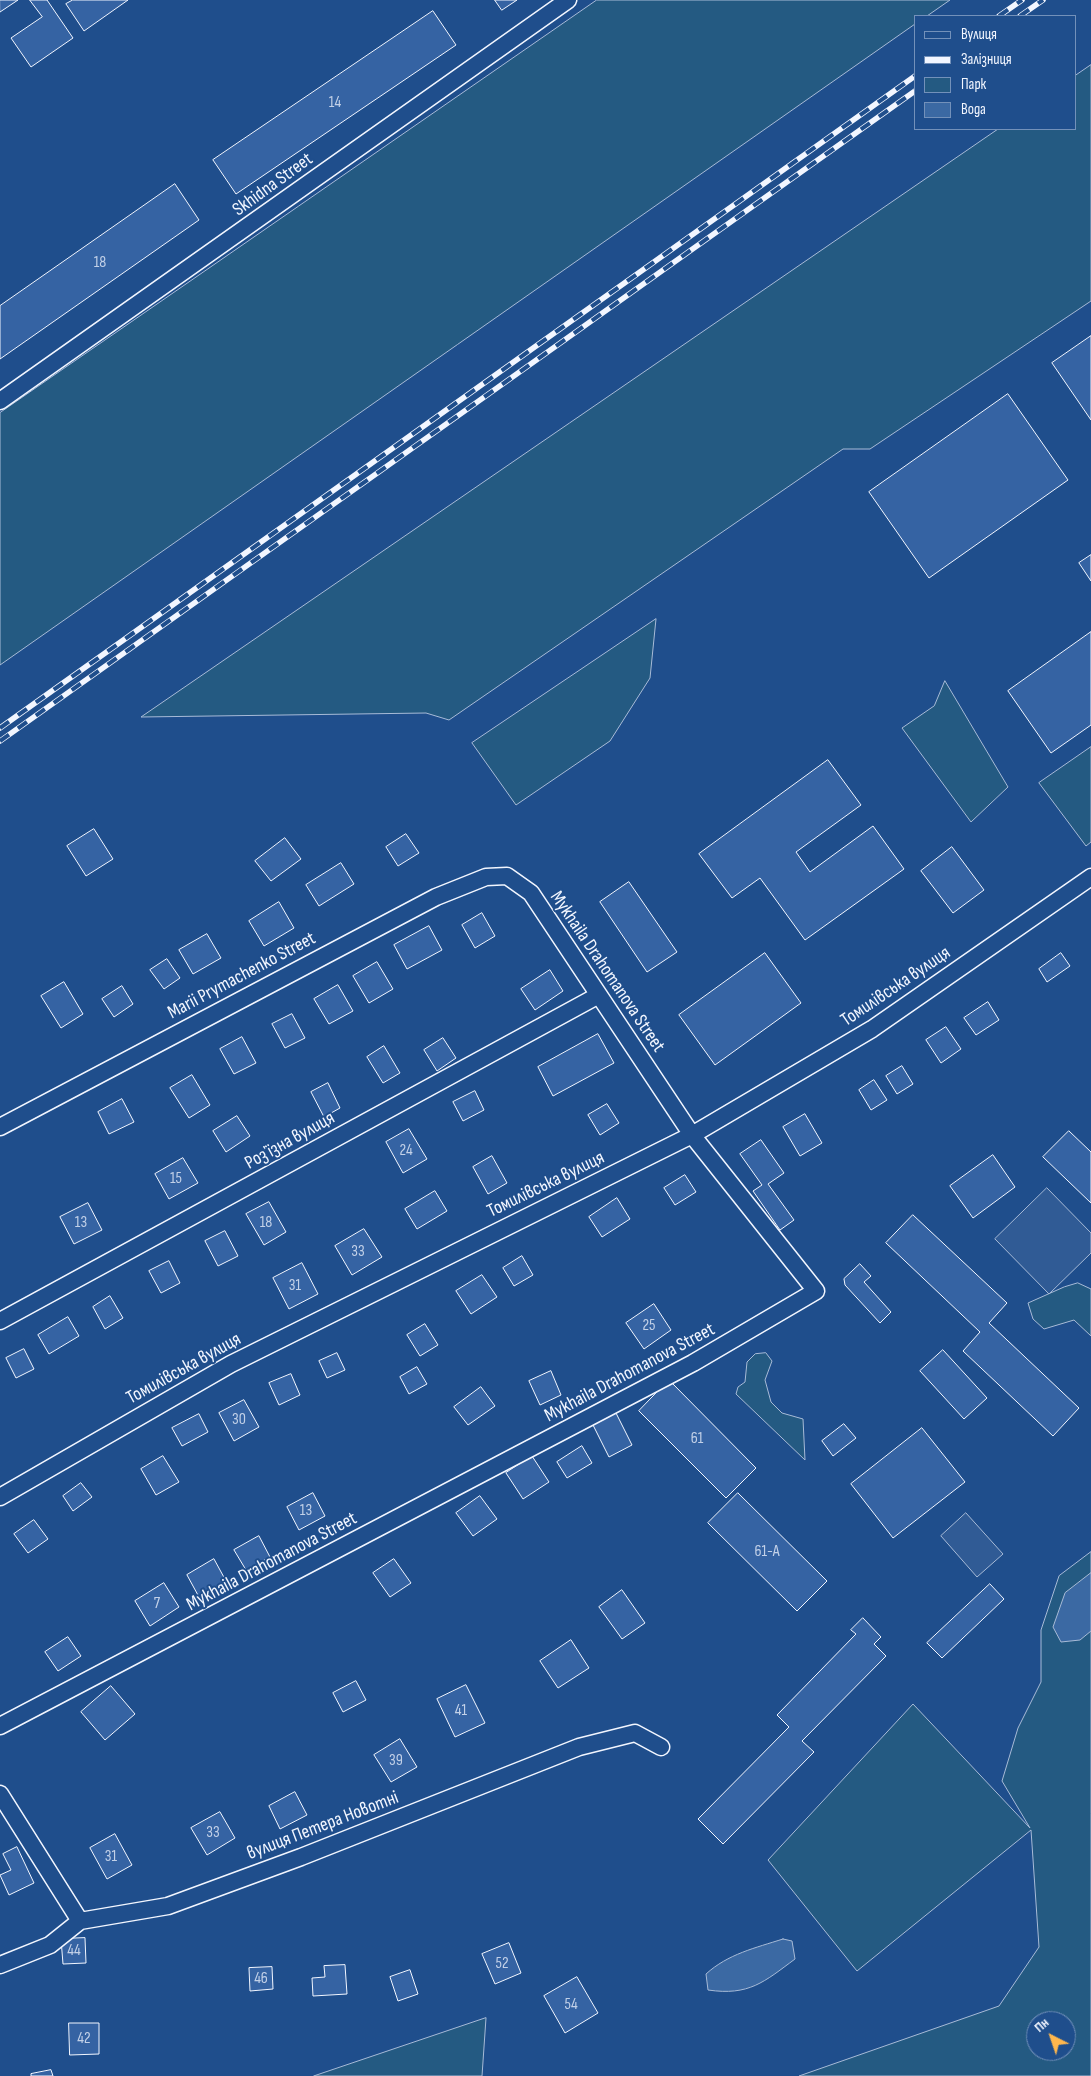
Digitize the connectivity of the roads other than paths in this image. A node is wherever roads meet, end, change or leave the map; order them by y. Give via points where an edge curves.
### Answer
1 (568, 0) edge
2 (0, 401) edge
3 (507, 876) joint
4 (1091, 877) edge
5 (599, 995) junction
6 (0, 1127) edge
7 (692, 1135) junction
8 (0, 1321) edge
9 (0, 1497) edge
10 (0, 1726) edge
11 (661, 1747) dead end
12 (0, 1794) edge
13 (80, 1921) junction
14 (0, 1965) edge

1 - 2 street, Skhidna Street
3 - 5 street, Mykhaila Drahomanova Street via 531,893
3 - 6 street, Marii Prymachenko Street via 486,876 436,896
4 - 7 street, Томилівська вулиця via 872,1029
5 - 7 street, Mykhaila Drahomanova Street
5 - 8 street, Розʼїзна вулиця
7 - 9 street, Томилівська вулиця via 231,1364
7 - 10 street, Mykhaila Drahomanova Street via 816,1291 693,1363
11 - 13 street, вулиця Петера Новотні via 635,1733 579,1746 301,1857 168,1906
12 - 13 street
13 - 14 street via 50,1946

